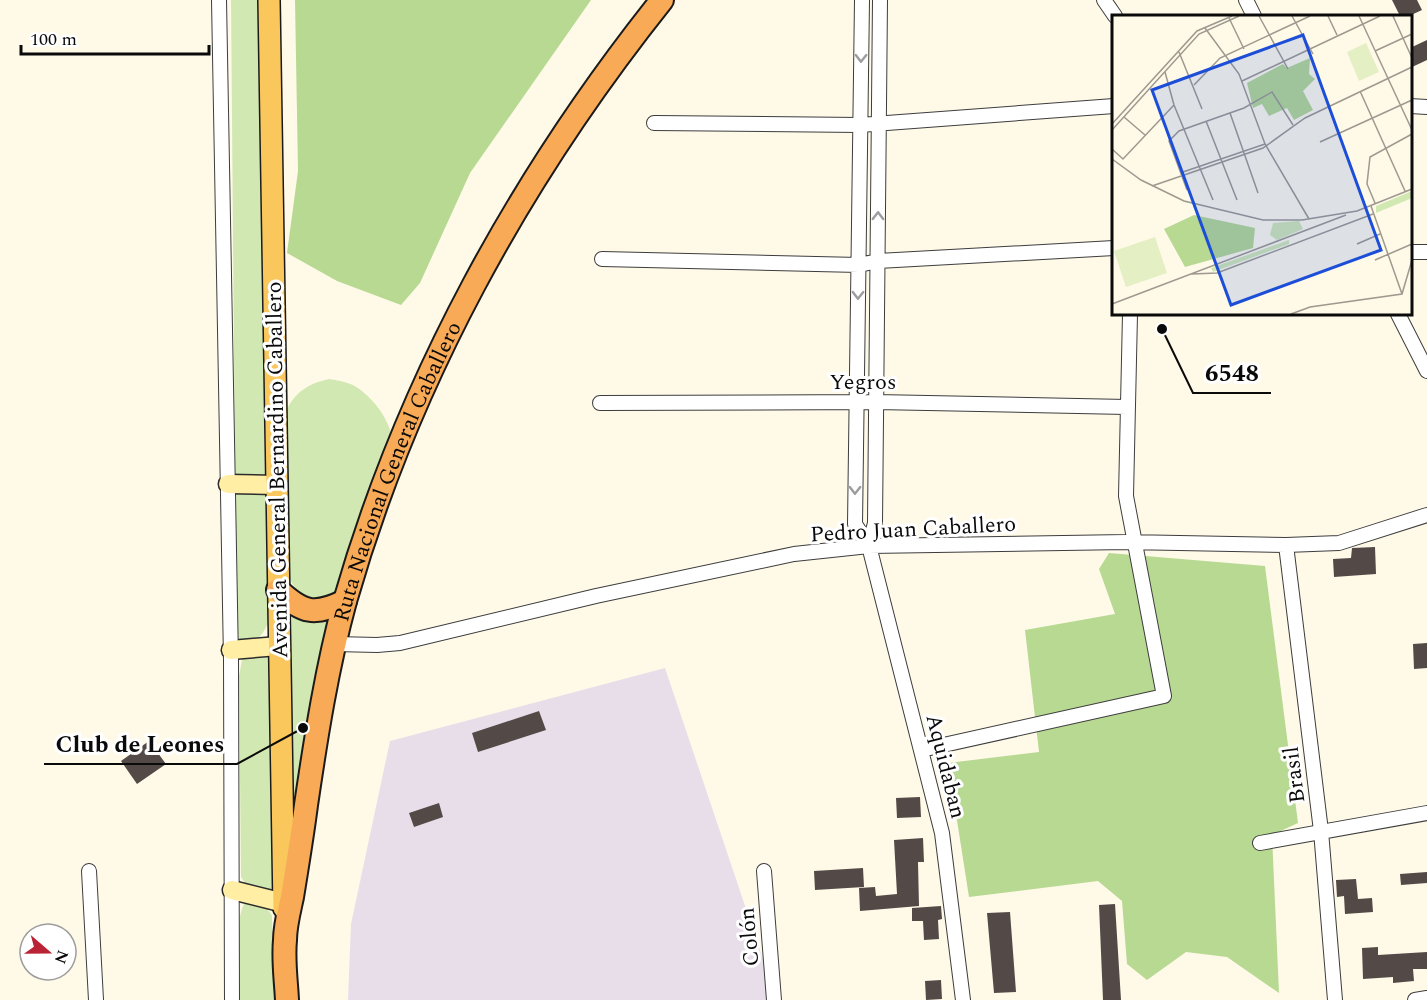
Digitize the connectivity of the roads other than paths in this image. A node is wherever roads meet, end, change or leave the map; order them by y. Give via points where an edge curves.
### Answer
1 (219, 0) edge
2 (269, 0) edge
3 (662, 0) edge
4 (862, 0) edge
5 (880, 0) edge
6 (1104, 0) edge
7 (1246, 0) edge
8 (1114, 15) edge
9 (1254, 15) edge
10 (1112, 106) edge
11 (1412, 106) edge
12 (1427, 107) edge
13 (654, 123) dead end
14 (879, 123) junction
15 (860, 125) junction
16 (1112, 248) edge
17 (602, 259) dead end
18 (878, 261) junction
19 (858, 265) junction
20 (1130, 315) edge
21 (1399, 315) edge
22 (1427, 370) edge
23 (856, 402) junction
24 (876, 402) junction
25 (600, 403) dead end
26 (1127, 407) junction
27 (228, 484) junction
28 (275, 485) junction
29 (1427, 515) edge
30 (1134, 542) junction
31 (1286, 545) junction
32 (868, 546) junction
33 (279, 590) junction
34 (345, 601) junction
35 (335, 644) junction
36 (278, 646) junction
37 (231, 650) junction
38 (921, 750) junction
39 (1427, 813) edge
40 (1321, 831) junction
41 (1260, 843) dead end
42 (764, 871) dead end
43 (89, 872) dead end
44 (232, 890) junction
45 (284, 903) junction
46 (285, 940) junction
47 (1427, 998) edge
48 (96, 1000) edge
49 (232, 1000) edge
50 (287, 1000) edge
51 (774, 1000) edge
52 (963, 1000) edge
53 (1335, 1000) edge
54 (1415, 1000) edge

1 - 27 street
2 - 28 main road, Avenida General Bernardino Caballero
3 - 34 highway, Ruta Nacional General Caballero via 575,116 465,300 384,484
4 -> 15 street, Aquidaban
5 - 14 street
6 - 8 street
7 - 9 street
10 - 14 street
11 - 12 street
13 - 15 street
14 - 15 street
18 -> 14 street
15 - 19 street, Aquidaban
16 - 18 street
17 - 19 street
18 - 19 street
18 - 24 street
19 -> 23 street, Aquidaban
20 - 26 street
21 - 22 street
23 - 24 street, Yegros
23 - 25 street, Yegros
23 -> 32 street, Aquidaban via 855,524
24 - 26 street, Yegros
24 - 32 street via 875,523
26 - 30 street via 1126,496
27 - 28 main road
27 - 37 street
28 - 33 main road, Avenida General Bernardino Caballero
29 - 31 street, Pedro Juan Caballero via 1339,543
30 - 31 street, Pedro Juan Caballero
30 - 32 street, Pedro Juan Caballero
30 - 38 street via 1164,696
31 - 40 street, Brasil
32 - 35 street, Pedro Juan Caballero via 794,554 400,643
32 - 38 street, Aquidaban
33 - 34 highway via 292,603 309,610 327,610
33 - 36 main road, Avenida General Bernardino Caballero
34 - 35 highway, Ruta Nacional General Caballero
35 - 46 highway, Ruta Nacional General Caballero via 317,732
36 - 37 main road
36 - 45 main road, Avenida General Bernardino Caballero
37 - 44 street
38 - 52 street, Aquidaban via 942,833
39 - 40 street
40 - 41 street
40 - 53 street, Brasil
42 - 51 street, Colón
43 - 48 street
44 - 45 main road
44 - 49 street
45 - 46 main road, Avenida General Bernardino Caballero
46 - 50 highway, Ruta Nacional General Caballero
47 - 54 street

